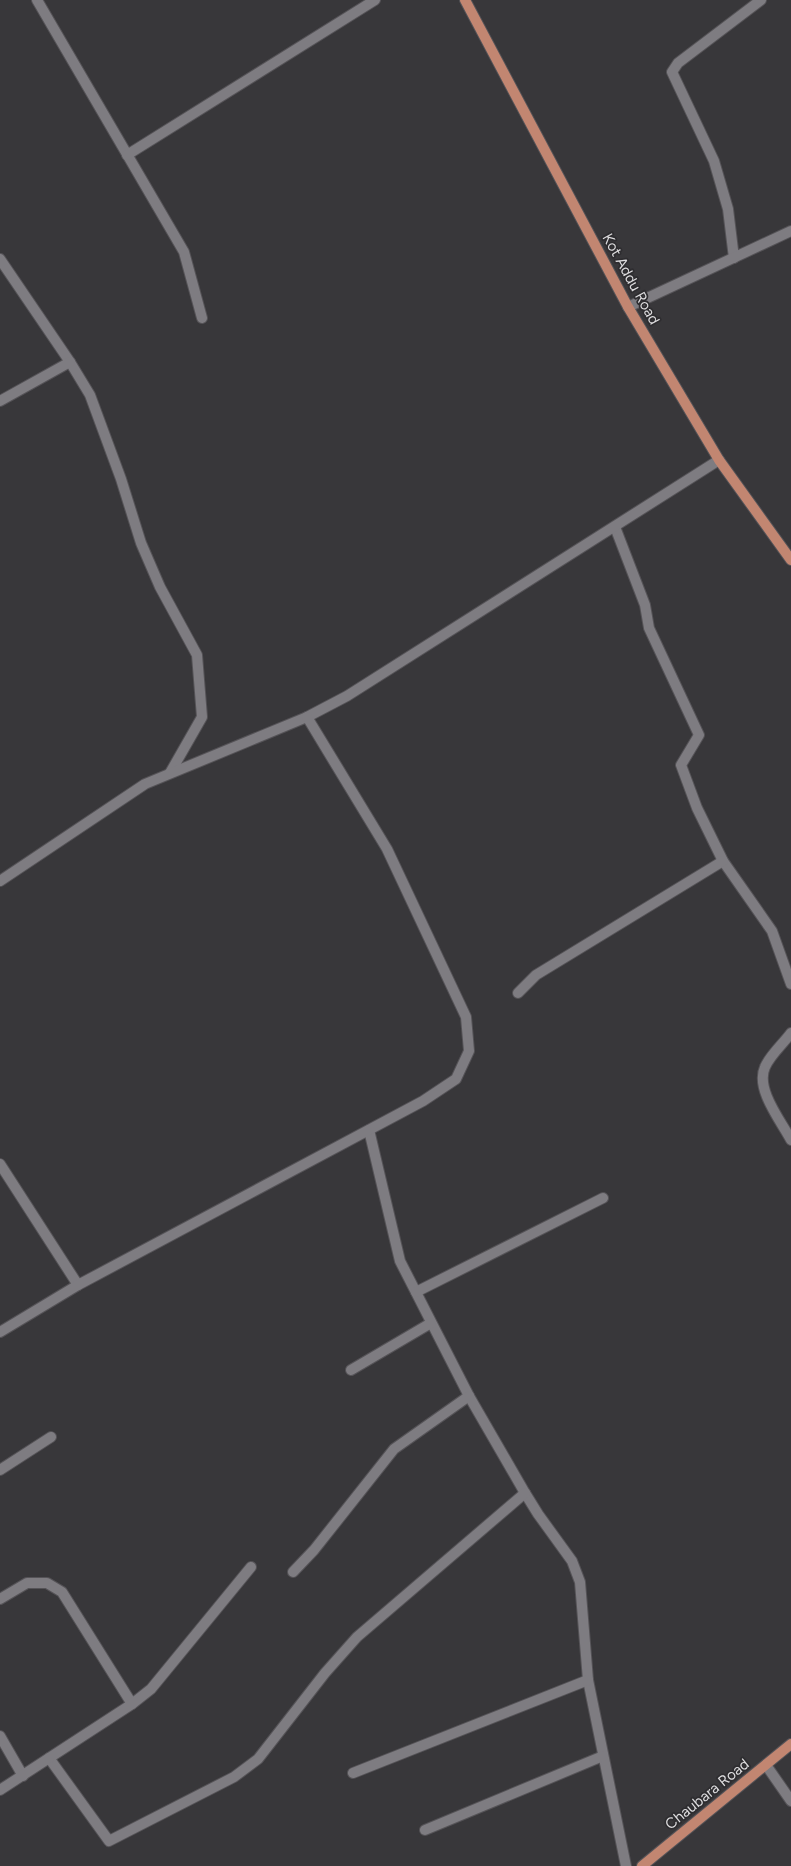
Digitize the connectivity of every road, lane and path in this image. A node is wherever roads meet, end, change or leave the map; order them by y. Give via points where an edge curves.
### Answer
1 (37, 0) edge
2 (375, 0) edge
3 (465, 0) edge
4 (761, 0) edge
5 (127, 155) junction
6 (791, 231) edge
7 (734, 258) junction
8 (0, 259) edge
9 (628, 306) junction
10 (202, 318) dead end
11 (70, 362) junction
12 (0, 401) edge
13 (719, 460) junction
14 (614, 527) junction
15 (791, 560) edge
16 (307, 717) junction
17 (170, 773) junction
18 (723, 861) junction
19 (0, 881) edge
20 (791, 984) edge
21 (518, 993) dead end
22 (791, 1033) edge
23 (369, 1130) junction
24 (791, 1140) edge
25 (0, 1164) edge
26 (603, 1198) dead end
27 (78, 1284) junction
28 (416, 1292) junction
29 (431, 1323) junction
30 (0, 1332) edge
31 (352, 1370) dead end
32 (470, 1396) junction
33 (51, 1437) dead end
34 (0, 1470) edge
35 (524, 1493) junction
36 (251, 1567) dead end
37 (293, 1572) dead end
38 (0, 1599) edge
39 (588, 1680) junction
40 (132, 1704) junction
41 (0, 1736) edge
42 (791, 1744) edge
43 (603, 1756) junction
44 (49, 1758) junction
45 (766, 1765) junction
46 (353, 1773) dead end
47 (23, 1776) junction
48 (0, 1790) edge
49 (791, 1800) edge
50 (425, 1830) dead end
51 (626, 1866) edge
52 (642, 1866) edge

1 - 5 street
2 - 5 street
3 - 9 main road, Kot Addu Road
4 - 7 street via 678,63 672,72 714,161 728,209
5 - 10 street via 184,252
6 - 7 street
7 - 9 street
8 - 11 street
9 - 13 main road, Kot Addu Road
11 - 12 street
11 - 17 street via 90,395 141,542 160,587 197,655 202,717
13 - 14 street
13 - 15 main road, Kot Addu Road
14 - 16 street via 347,696
14 - 18 street via 645,605 649,628 699,735 681,765 697,808
16 - 17 street
16 - 23 street via 387,849 466,1017 469,1051 456,1080
17 - 19 street via 145,784
18 - 20 street via 772,931
18 - 21 street via 536,975
22 - 24 street via 765,1067 761,1079 764,1092
23 - 27 street
23 - 28 street via 400,1261
25 - 27 street
26 - 28 street
27 - 30 street
28 - 29 street
29 - 31 street
29 - 32 street
32 - 35 street
32 - 37 street via 394,1449 314,1550
33 - 34 street
35 - 39 street via 572,1561 580,1582
35 - 44 street via 358,1637 324,1672 258,1759 234,1777 109,1841
36 - 40 street via 151,1689
38 - 40 street via 28,1583 47,1583 62,1592
39 - 43 street
39 - 46 street
40 - 44 street
41 - 47 street
42 - 45 main road, Chaubara Road
43 - 50 street
43 - 51 street
44 - 47 street
45 - 49 street
45 - 52 main road, Chaubara Road
47 - 48 street

